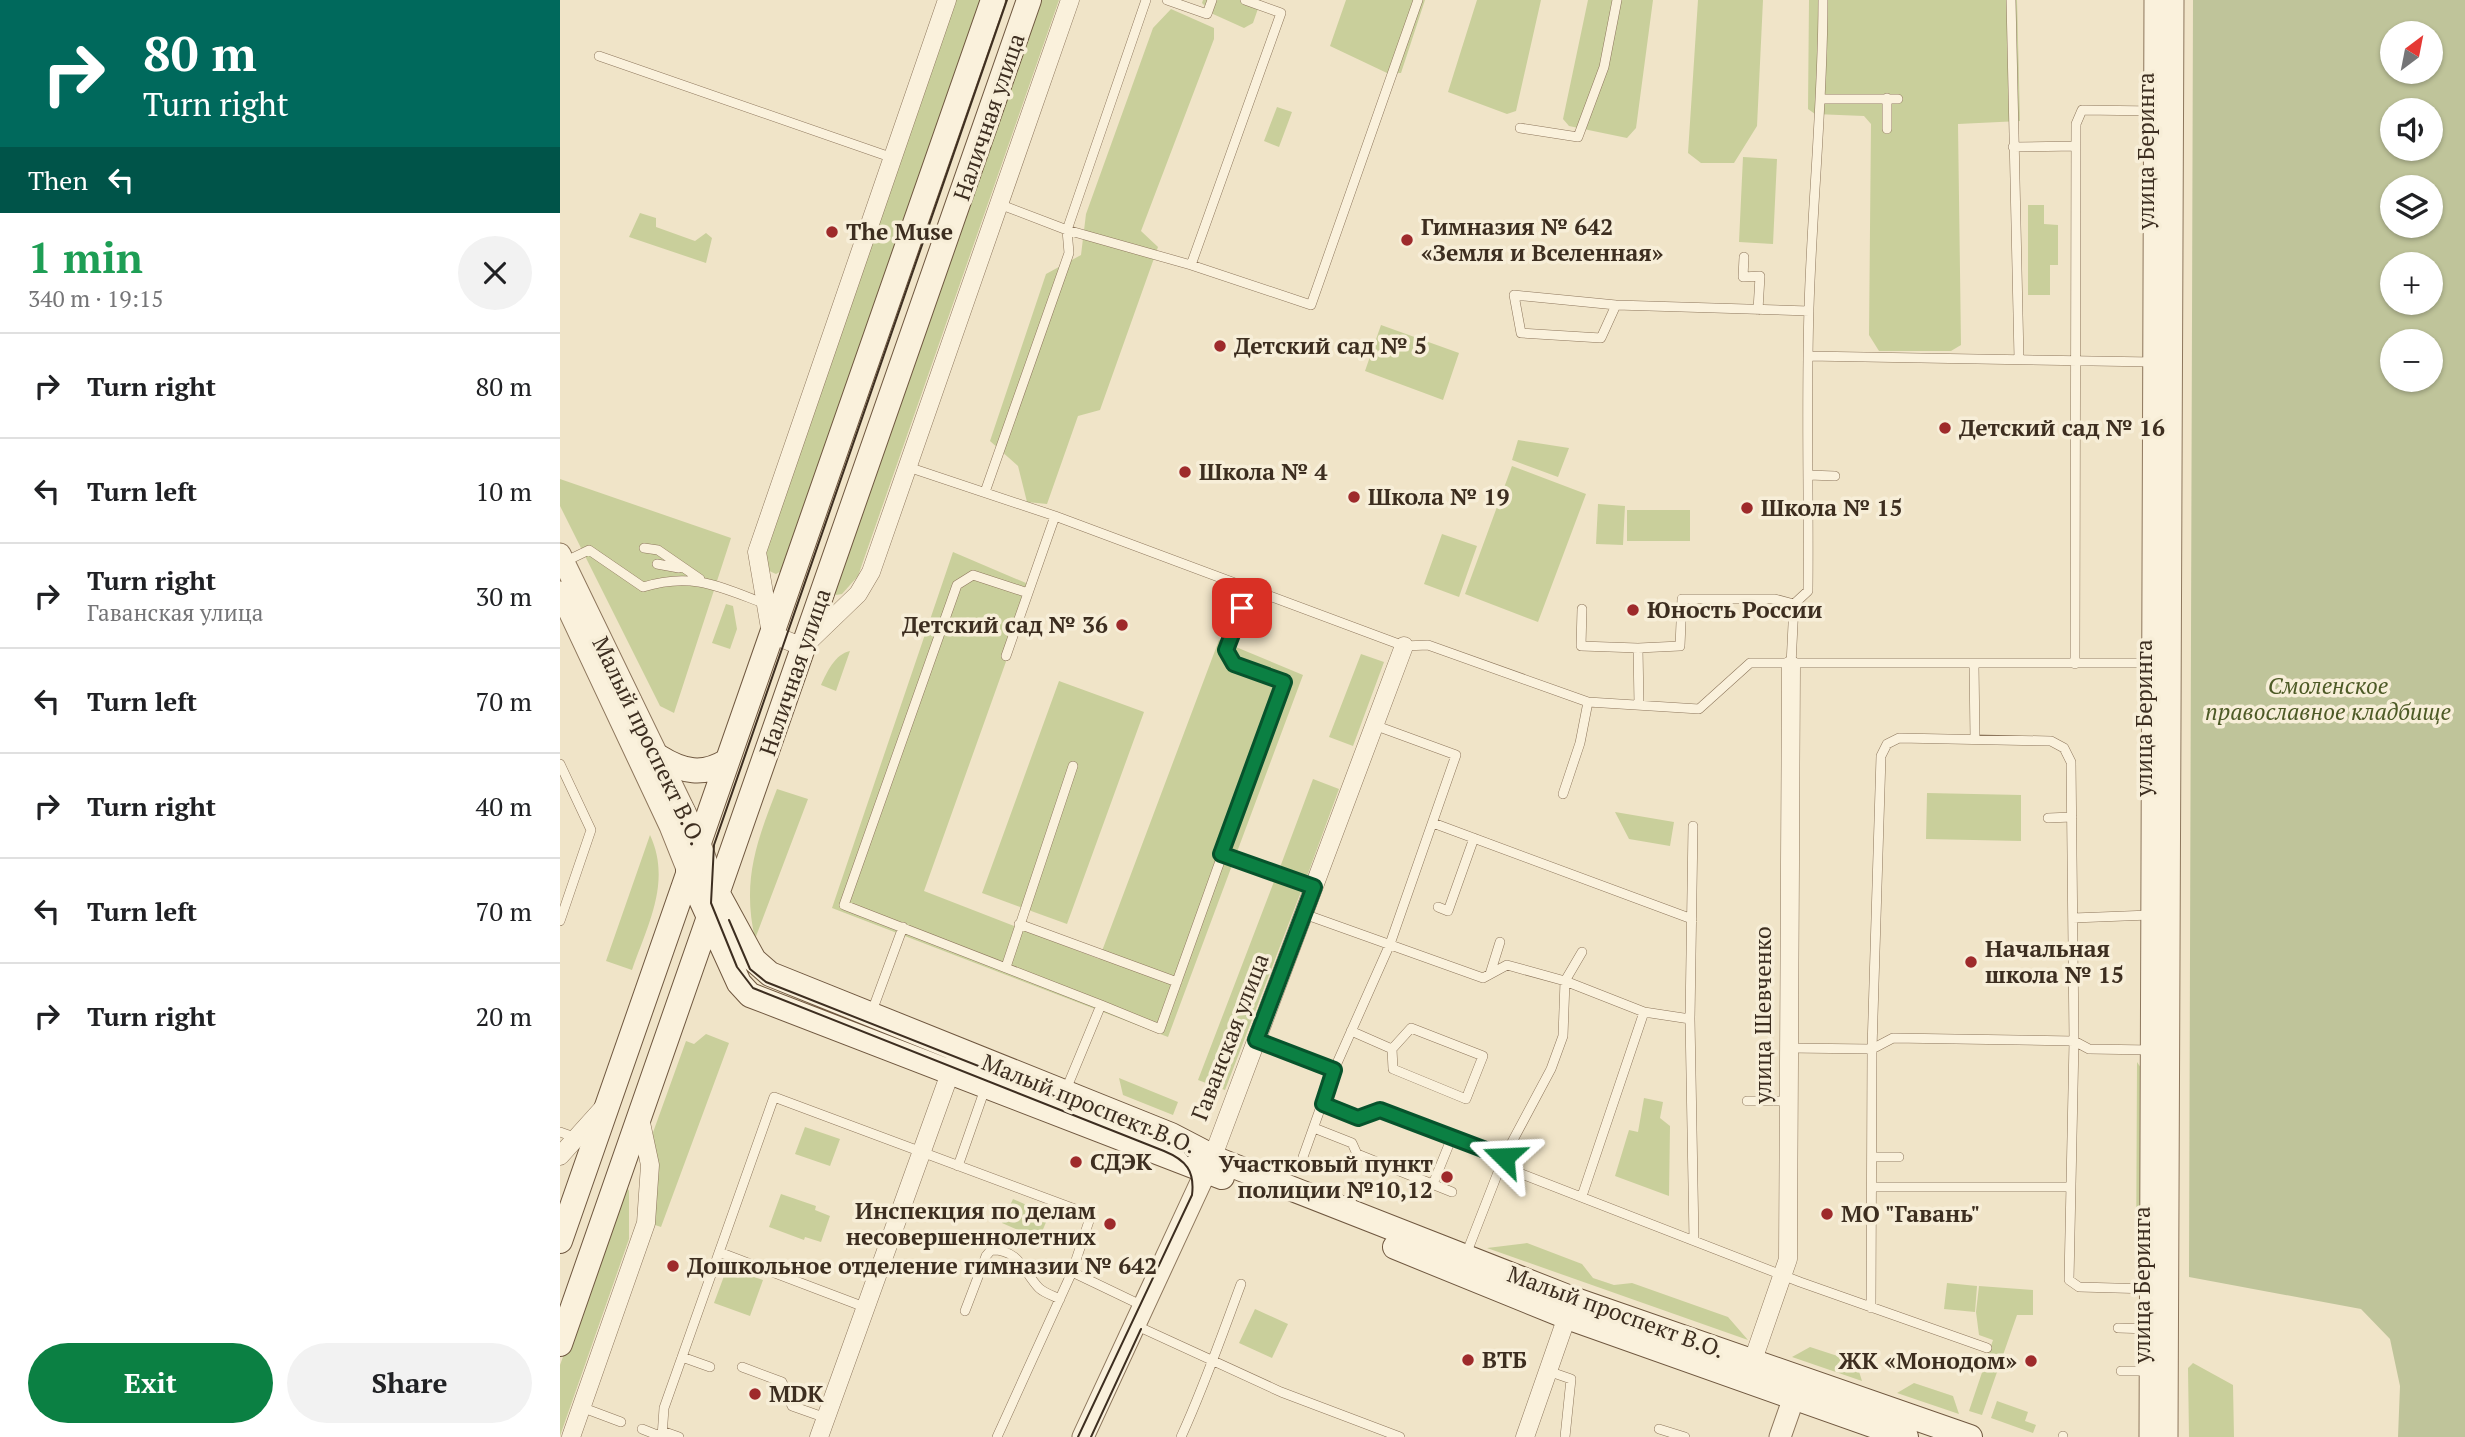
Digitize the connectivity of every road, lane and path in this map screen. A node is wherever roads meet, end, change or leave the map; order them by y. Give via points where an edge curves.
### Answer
1 (947, 0) edge
2 (993, 0) edge
3 (1029, 0) edge
4 (1070, 0) edge
5 (1146, 0) edge
6 (1167, 0) edge
7 (1212, 0) edge
8 (1245, 0) edge
9 (1418, 0) edge
10 (1617, 0) edge
11 (1824, 0) edge
12 (2011, 0) edge
13 (2155, 0) edge
14 (2173, 0) edge
15 (599, 56) dead end
16 (1887, 98) junction
17 (1823, 99) junction
18 (1898, 99) dead end
19 (2164, 111) junction
20 (1520, 128) dead end
21 (1886, 129) dead end
22 (2076, 146) junction
23 (2012, 147) junction
24 (893, 158) junction
25 (999, 204) junction
26 (1067, 230) junction
27 (1744, 257) dead end
28 (1191, 265) junction
29 (1616, 305) junction
30 (1758, 310) junction
31 (1809, 311) junction
32 (1808, 356) junction
33 (2019, 359) junction
34 (2077, 359) junction
35 (2163, 363) junction
36 (908, 467) junction
37 (1809, 475) junction
38 (1835, 476) dead end
39 (985, 492) junction
40 (1055, 516) junction
41 (601, 547) dead end
42 (644, 548) dead end
43 (589, 550) junction
44 (562, 558) edge
45 (657, 564) dead end
46 (686, 570) junction
47 (702, 580) junction
48 (1249, 588) junction
49 (560, 592) edge
50 (1028, 593) junction
51 (763, 603) junction
52 (1794, 604) junction
53 (1582, 609) dead end
54 (577, 620) junction
55 (771, 634) junction
56 (1404, 646) junction
57 (803, 647) junction
58 (1638, 648) junction
59 (1006, 656) dead end
60 (2161, 663) junction
61 (1974, 664) junction
62 (2075, 664) junction
63 (1791, 665) junction
64 (1588, 702) junction
65 (1639, 705) junction
66 (1374, 725) junction
67 (1975, 739) junction
68 (659, 758) junction
69 (727, 761) junction
70 (560, 764) edge
71 (1073, 766) dead end
72 (1563, 794) dead end
73 (2072, 817) junction
74 (2048, 818) dead end
75 (1433, 823) junction
76 (1693, 826) dead end
77 (1474, 838) junction
78 (698, 841) junction
79 (1221, 854) junction
80 (688, 871) junction
81 (1314, 887) junction
82 (718, 894) junction
83 (1438, 907) dead end
84 (1304, 914) junction
85 (2161, 915) junction
86 (2073, 918) junction
87 (709, 919) junction
88 (1692, 919) junction
89 (560, 921) edge
90 (1019, 924) junction
91 (904, 927) junction
92 (1500, 942) dead end
93 (1390, 944) junction
94 (1582, 952) dead end
95 (1006, 967) junction
96 (1490, 974) junction
97 (1565, 981) junction
98 (1177, 982) junction
99 (1101, 1005) junction
100 (1644, 1012) junction
101 (871, 1015) junction
102 (1690, 1019) junction
103 (1351, 1031) junction
104 (1256, 1040) junction
105 (2074, 1041) junction
106 (1789, 1048) junction
107 (1392, 1049) junction
108 (1872, 1049) junction
109 (2160, 1050) junction
110 (954, 1061) junction
111 (1334, 1070) junction
112 (990, 1075) junction
113 (1747, 1101) dead end
114 (1789, 1101) junction
115 (609, 1102) junction
116 (1060, 1103) junction
117 (1323, 1104) junction
118 (640, 1116) junction
119 (1314, 1128) junction
120 (567, 1134) edge
121 (1452, 1137) junction
122 (921, 1152) junction
123 (560, 1156) edge
124 (1303, 1157) dead end
125 (1872, 1157) junction
126 (1899, 1157) dead end
127 (1502, 1161) junction
128 (1210, 1164) junction
129 (958, 1166) junction
130 (1433, 1184) junction
131 (1872, 1187) junction
132 (2071, 1187) junction
133 (1452, 1192) dead end
134 (1583, 1196) junction
135 (1694, 1240) junction
136 (560, 1241) edge
137 (719, 1252) junction
138 (1462, 1265) junction
139 (1072, 1272) junction
140 (1784, 1275) junction
141 (1241, 1284) dead end
142 (2159, 1290) junction
143 (1060, 1299) junction
144 (867, 1308) junction
145 (1570, 1308) junction
146 (1871, 1308) junction
147 (965, 1311) dead end
148 (1139, 1316) junction
149 (2118, 1328) dead end
150 (2159, 1339) junction
151 (560, 1344) edge
152 (1987, 1348) dead end
153 (682, 1357) junction
154 (1753, 1360) junction
155 (1210, 1361) junction
156 (710, 1367) dead end
157 (742, 1367) dead end
158 (1548, 1371) junction
159 (2121, 1371) dead end
160 (2159, 1371) junction
161 (1798, 1387) junction
162 (581, 1407) junction
163 (826, 1419) junction
164 (621, 1422) dead end
165 (642, 1429) dead end
166 (1659, 1429) dead end
167 (1917, 1429) edge
168 (1377, 1433) edge
169 (662, 1435) edge
170 (571, 1437) edge
171 (678, 1437) edge
172 (819, 1437) edge
173 (997, 1437) edge
174 (1083, 1437) edge
175 (1181, 1437) edge
176 (1399, 1437) edge
177 (1525, 1437) edge
178 (1565, 1437) edge
179 (1685, 1437) edge
180 (1780, 1437) edge
181 (1970, 1437) edge
182 (2150, 1437) edge
183 (2167, 1437) edge

1 - 24 street
2 - 55 main road, Наличная улица
3 - 57 main road, Наличная улица
4 - 25 street
5 - 26 lane
6 - 7 lane via 1207,14
8 - 28 lane via 1280,13
9 - 28 lane via 1311,305
10 - 20 lane via 1604,67 1578,137
11 - 17 lane
12 - 23 lane
13 - 19 street, улица Беринга
14 - 19 street, улица Беринга
15 - 24 lane
16 - 17 lane
16 - 18 lane
16 - 21 lane
17 - 31 lane via 1816,146
19 - 22 lane via 2082,110 2076,124
19 - 35 street, улица Беринга
22 - 23 lane
22 - 34 lane
23 - 33 lane
24 - 51 street via 760,539 757,566
25 - 26 lane
25 - 36 street
26 - 28 lane
26 - 39 lane via 1069,253
27 - 30 lane via 1743,277 1760,276
29 - 29 lane via 1578,301 1514,295 1521,333 1601,338
29 - 30 lane
30 - 31 lane
31 - 32 lane
32 - 33 lane
32 - 37 lane
33 - 34 lane
34 - 35 lane
34 - 62 lane
35 - 60 street, улица Беринга
36 - 39 lane
36 - 57 street via 866,584
37 - 38 lane
37 - 52 lane via 1808,591
39 - 40 lane
40 - 48 lane
40 - 50 lane
41 - 43 lane
42 - 46 lane via 658,550
43 - 44 lane
43 - 47 lane via 612,561 643,587 667,579
44 - 54 street, Малый проспект В.О.
45 - 46 lane
46 - 47 lane
47 - 51 lane
48 - 56 lane
48 - 79 lane via 1226,650 1234,664 1284,682
49 - 54 street, Малый проспект В.О.
50 - 59 lane
50 - 91 lane via 973,575 957,585 844,905
51 - 55 street
52 - 58 lane via 1775,599 1682,599 1680,646
52 - 63 lane
53 - 58 lane via 1581,646
54 - 68 street, Малый проспект В.О.
54 - 80 street, Малый проспект В.О.
55 - 57 street
55 - 69 main road, Наличная улица
56 - 64 lane via 1428,645
56 - 66 street, Гаванская улица
57 - 82 main road, Наличная улица
58 - 65 lane
60 - 62 lane
60 - 85 street, улица Беринга
61 - 62 lane
61 - 63 lane
61 - 67 lane
63 - 65 lane via 1750,663 1699,709
63 - 106 street, улица Шевченко
64 - 65 lane
64 - 72 lane
66 - 75 lane via 1456,755
66 - 81 street, Гаванская улица
67 - 73 lane via 2051,741 2064,748 2071,762
67 - 108 lane via 1899,738 1887,744 1881,756
68 - 69 main road via 703,772
68 - 78 street, Малый проспект В.О.
69 - 78 main road, Наличная улица
70 - 89 lane via 591,830
71 - 90 lane
73 - 74 lane
73 - 86 lane
75 - 77 lane
75 - 93 lane
76 - 88 lane
77 - 83 lane via 1448,911
77 - 88 lane
78 - 80 main road, Наличная улица
78 - 82 street, Малый проспект В.О.
79 - 81 lane
79 - 98 lane
80 - 87 main road, Малый проспект В.О.
80 - 115 main road, Наличная улица
81 - 84 street, Гаванская улица
82 - 87 main road, Наличная улица
82 - 101 main road, Малый проспект В.О. via 760,968
84 - 93 lane
84 - 104 street, Гаванская улица
85 - 86 lane
85 - 109 street, улица Беринга
86 - 105 lane
87 - 110 main road, Малый проспект В.О. via 739,983 750,995
87 - 118 main road, Наличная улица
88 - 102 lane
90 - 95 lane
90 - 98 lane
91 - 95 lane
91 - 101 lane
92 - 96 lane
93 - 96 lane via 1483,978
93 - 103 lane
94 - 97 lane
95 - 99 lane
96 - 97 lane via 1507,965
97 - 100 lane
97 - 127 lane via 1563,1036 1551,1069
98 - 99 lane via 1160,1028
99 - 116 lane
100 - 102 lane
100 - 134 lane
101 - 110 main road, Малый проспект В.О.
102 - 135 lane
103 - 107 lane
103 - 111 lane
104 - 111 lane
104 - 128 street, Гаванская улица
105 - 108 lane via 1894,1038
105 - 109 lane via 2089,1049
105 - 132 lane
106 - 108 lane
106 - 114 street, улица Шевченко
107 - 107 lane via 1411,1028 1483,1056 1466,1099 1392,1069
108 - 125 lane
109 - 142 street, улица Беринга
110 - 112 main road, Малый проспект В.О.
110 - 122 street
111 - 117 lane
112 - 116 main road, Малый проспект В.О.
112 - 129 lane
113 - 114 lane
114 - 140 street, улица Шевченко via 1788,1259
115 - 120 street
115 - 136 main road, Наличная улица
116 - 128 main road, Малый проспект В.О. via 1171,1135
117 - 119 lane
117 - 121 lane via 1358,1118 1380,1110
118 - 151 main road, Наличная улица
118 - 162 street via 650,1165 646,1223
119 - 124 lane
119 - 130 lane via 1352,1143 1357,1154
120 - 123 street
121 - 127 lane
121 - 130 lane
122 - 129 lane
122 - 137 lane via 774,1097
122 - 144 street
125 - 126 lane
125 - 131 lane
127 - 134 lane
127 - 138 lane
128 - 138 main road, Малый проспект В.О.
128 - 148 street, Гаванская улица
129 - 139 lane via 1091,1215
130 - 133 lane
131 - 132 lane
131 - 146 lane
132 - 142 lane via 2069,1280 2079,1287
134 - 135 lane
135 - 140 lane
137 - 144 lane
137 - 153 lane
138 - 145 main road, Малый проспект В.О.
139 - 143 lane
139 - 148 lane
140 - 146 lane
140 - 154 street, улица Шевченко
141 - 155 lane
142 - 150 street, улица Беринга
143 - 147 lane via 1039,1288 1024,1263 991,1250
143 - 173 lane
144 - 163 street
145 - 154 main road, Малый проспект В.О.
145 - 158 street
145 - 161 main road, Малый проспект В.О.
146 - 152 lane
148 - 155 lane
148 - 174 street, Гаванская улица
149 - 150 lane
150 - 160 street, улица Беринга
153 - 156 lane
153 - 169 lane via 664,1408
154 - 161 main road, Малый проспект В.О.
155 - 168 lane
155 - 175 lane
157 - 163 lane via 782,1382 792,1406
158 - 177 street
158 - 178 lane via 1570,1379
159 - 160 lane
160 - 182 street, улица Беринга
160 - 183 street, улица Беринга
161 - 167 main road, Малый проспект В.О.
161 - 180 street
162 - 164 lane
162 - 170 street
163 - 172 street
165 - 169 lane
166 - 179 lane
167 - 181 main road, Малый проспект В.О.
168 - 176 lane
169 - 171 lane

